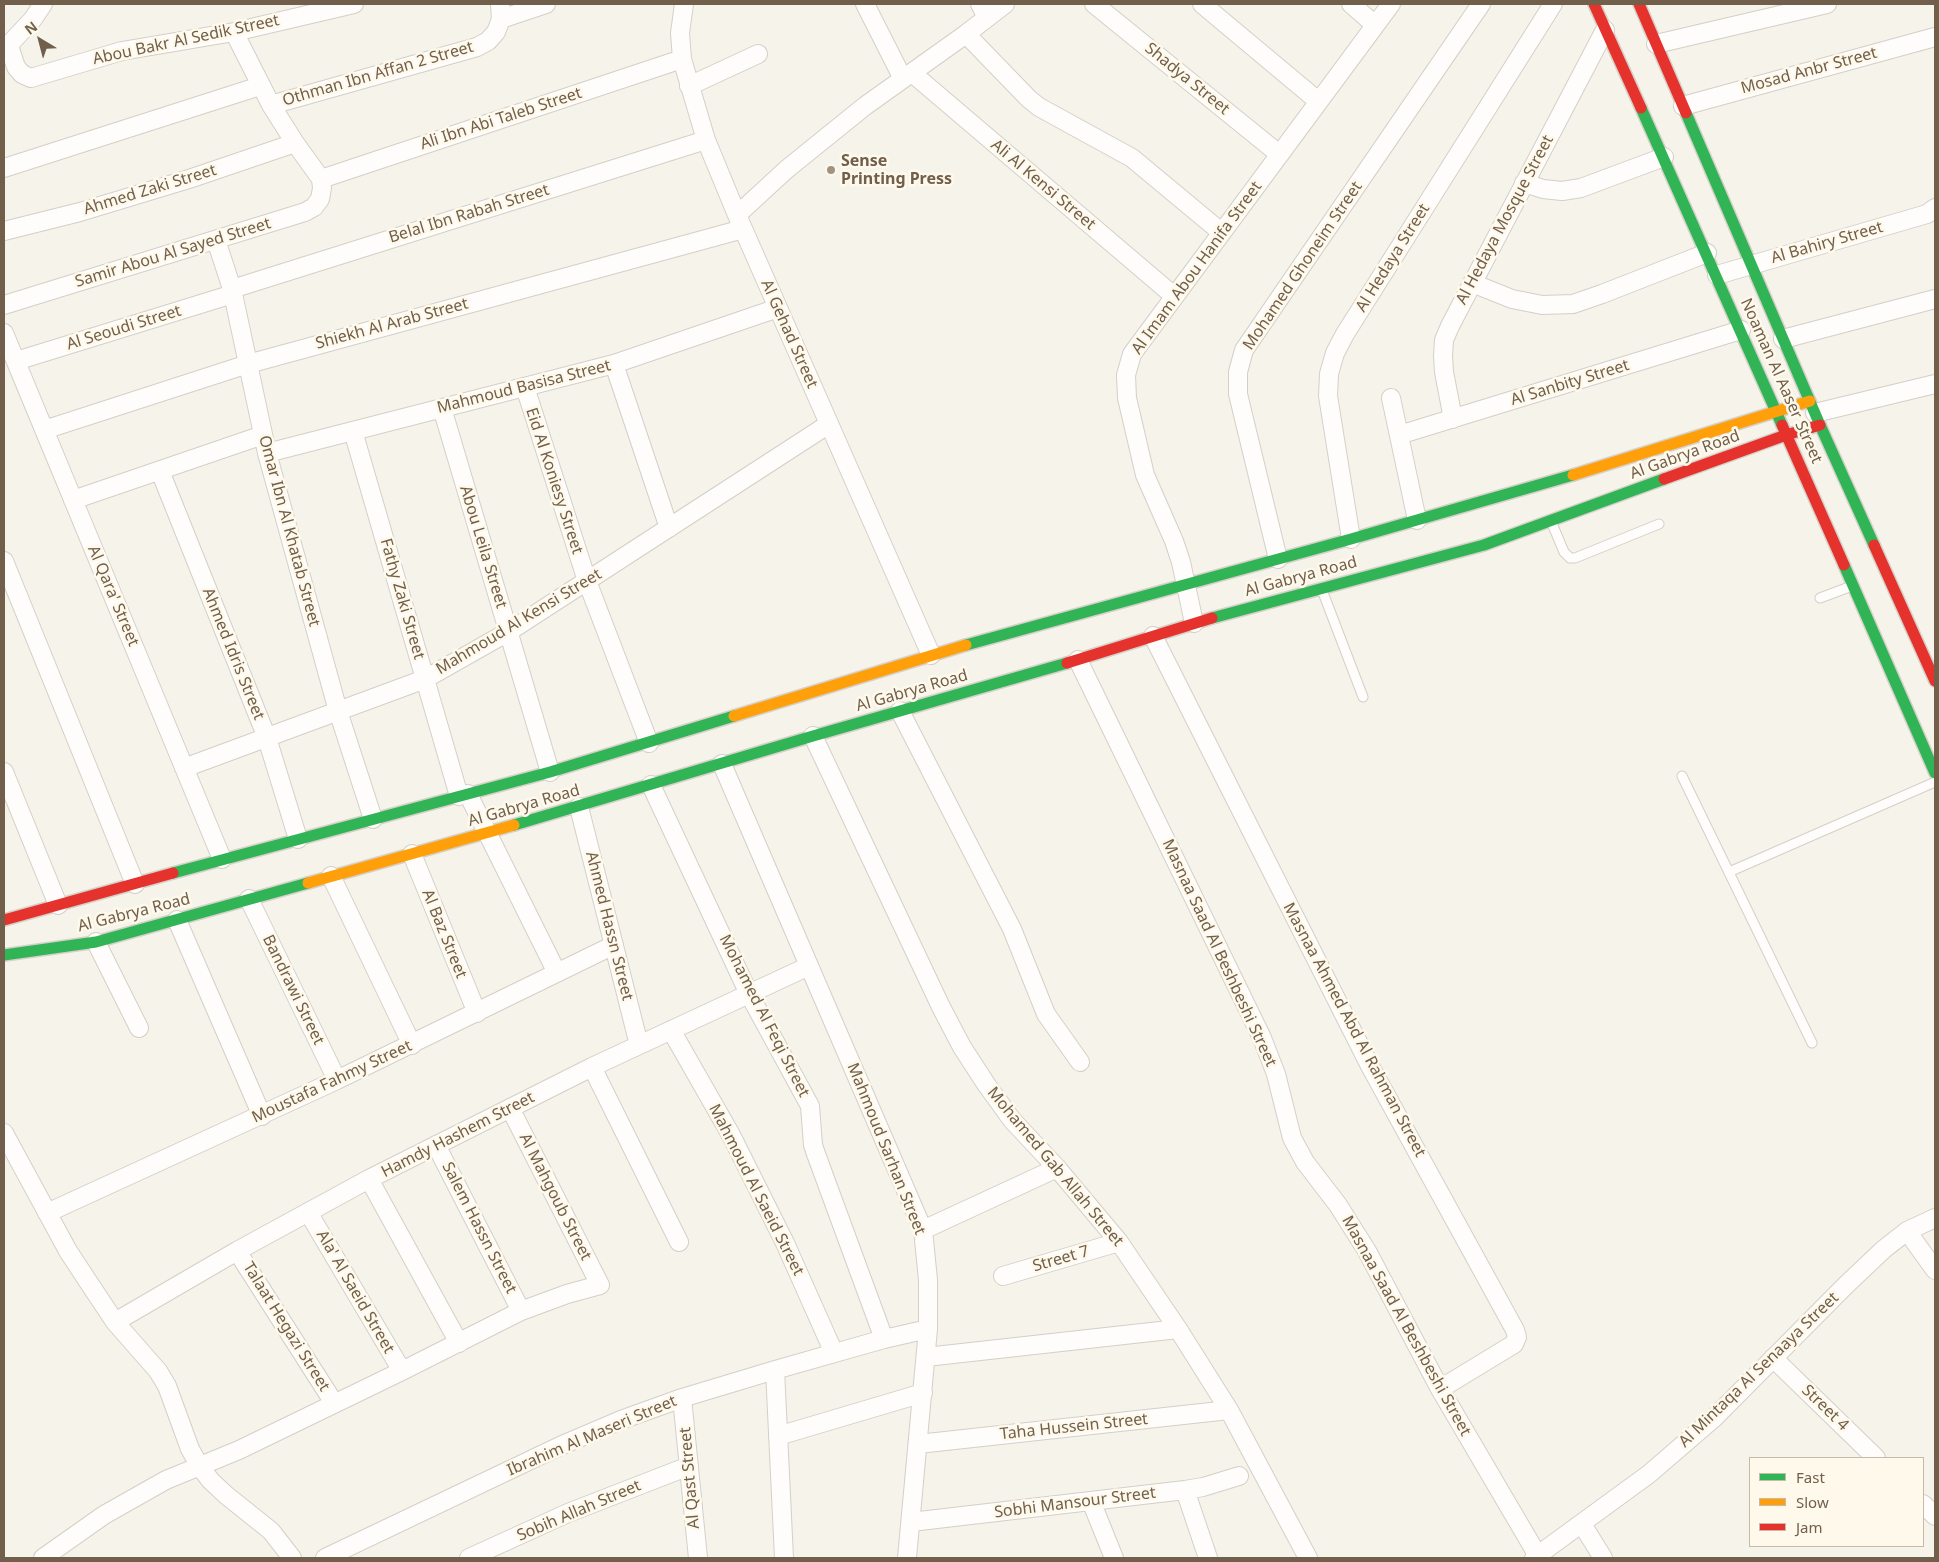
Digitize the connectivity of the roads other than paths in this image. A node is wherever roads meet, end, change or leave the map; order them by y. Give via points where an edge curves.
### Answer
1 (43, 4) edge
2 (354, 4) edge
3 (546, 4) edge
4 (684, 4) edge
5 (865, 4) edge
6 (1005, 4) edge
7 (1094, 4) edge
8 (1202, 4) edge
9 (1351, 4) edge
10 (1391, 4) edge
11 (1481, 4) edge
12 (1553, 4) edge
13 (1594, 4) edge
14 (1639, 4) edge
15 (1827, 4) edge
16 (30, 11) edge
17 (501, 11) edge
18 (983, 11) edge
19 (1375, 25) junction
20 (1605, 30) junction
21 (234, 32) junction
22 (966, 34) junction
23 (1935, 37) edge
24 (1656, 44) junction
25 (6, 48) edge
26 (758, 54) dead end
27 (682, 59) junction
28 (908, 76) junction
29 (260, 86) junction
30 (689, 86) junction
31 (1318, 101) junction
32 (271, 105) junction
33 (1683, 106) junction
34 (706, 140) junction
35 (295, 143) junction
36 (1279, 154) junction
37 (1664, 157) junction
38 (4, 168) edge
39 (321, 180) junction
40 (1524, 183) junction
41 (1935, 208) edge
42 (740, 222) junction
43 (4, 231) edge
44 (1221, 232) junction
45 (216, 240) junction
46 (1707, 253) junction
47 (1751, 265) junction
48 (1717, 275) junction
49 (1472, 283) junction
50 (233, 292) junction
51 (1174, 296) junction
52 (1935, 299) edge
53 (4, 305) edge
54 (778, 308) junction
55 (1740, 330) junction
56 (4, 333) edge
57 (1783, 339) junction
58 (16, 361) junction
59 (248, 364) junction
60 (614, 364) junction
61 (1935, 384) edge
62 (525, 387) junction
63 (1392, 398) dead end
64 (442, 408) junction
65 (1777, 412) junction
66 (1815, 413) junction
67 (1453, 419) junction
68 (829, 424) junction
69 (44, 430) junction
70 (353, 431) junction
71 (263, 435) junction
72 (1399, 435) junction
73 (1786, 435) junction
74 (267, 452) junction
75 (160, 472) junction
76 (73, 500) junction
77 (1417, 520) junction
78 (1551, 521) junction
79 (1659, 524) dead end
80 (669, 528) junction
81 (1351, 539) junction
82 (1278, 559) junction
83 (4, 561) edge
84 (586, 581) junction
85 (1185, 584) junction
86 (1852, 585) junction
87 (1321, 588) junction
88 (1820, 598) dead end
89 (1194, 623) junction
90 (508, 632) junction
91 (1152, 636) junction
92 (931, 655) junction
93 (1078, 660) junction
94 (425, 679) junction
95 (1935, 681) edge
96 (1363, 697) dead end
97 (338, 711) junction
98 (900, 711) junction
99 (813, 736) junction
100 (267, 738) junction
101 (649, 742) junction
102 (722, 764) junction
103 (184, 768) junction
104 (4, 772) edge
105 (550, 772) junction
106 (1935, 773) edge
107 (1682, 776) dead end
108 (1935, 782) edge
109 (651, 785) junction
110 (464, 795) junction
111 (579, 807) junction
112 (373, 819) junction
113 (486, 833) junction
114 (298, 839) junction
115 (412, 854) junction
116 (222, 859) junction
117 (1728, 872) junction
118 (332, 876) junction
119 (135, 884) junction
120 (249, 899) junction
121 (58, 905) junction
122 (5, 918) edge
123 (177, 920) junction
124 (96, 942) junction
125 (614, 945) junction
126 (4, 955) edge
127 (810, 966) junction
128 (557, 973) junction
129 (750, 994) junction
130 (476, 1013) junction
131 (139, 1028) dead end
132 (671, 1030) junction
133 (1812, 1043) dead end
134 (412, 1045) junction
135 (639, 1045) junction
136 (1080, 1062) dead end
137 (592, 1067) junction
138 (337, 1080) junction
139 (510, 1108) junction
140 (262, 1116) junction
141 (4, 1133) edge
142 (436, 1145) junction
143 (1057, 1168) junction
144 (369, 1179) junction
145 (308, 1212) junction
146 (48, 1213) junction
147 (1935, 1218) edge
148 (923, 1230) junction
149 (1907, 1231) junction
150 (679, 1242) dead end
151 (1119, 1242) junction
152 (237, 1251) junction
153 (1935, 1270) edge
154 (1004, 1276) dead end
155 (521, 1311) junction
156 (116, 1322) junction
157 (928, 1329) junction
158 (1178, 1329) junction
159 (884, 1339) junction
160 (459, 1342) junction
161 (834, 1354) junction
162 (926, 1357) junction
163 (1773, 1358) junction
164 (775, 1370) junction
165 (402, 1372) junction
166 (1440, 1389) junction
167 (923, 1393) junction
168 (682, 1398) junction
169 (334, 1403) junction
170 (1229, 1410) junction
171 (778, 1436) junction
172 (918, 1444) junction
173 (1875, 1457) edge
174 (689, 1466) junction
175 (200, 1467) junction
176 (1238, 1476) dead end
177 (1185, 1490) junction
178 (1091, 1501) junction
179 (1924, 1505) edge
180 (1935, 1516) edge
181 (911, 1522) junction
182 (1582, 1524) junction
183 (1537, 1557) edge
184 (43, 1558) edge
185 (292, 1558) edge
186 (325, 1558) edge
187 (469, 1558) edge
188 (698, 1558) edge
189 (784, 1558) edge
190 (907, 1558) edge
191 (1114, 1558) edge
192 (1208, 1558) edge
193 (1308, 1558) edge
194 (1603, 1558) edge

1 - 16 street
2 - 21 street, Abou Bakr Al Sedik Street
3 - 17 street
4 - 27 street, Al Gehad Street via 680,33
5 - 28 street
6 - 18 street
7 - 36 street, Shadya Street
8 - 31 street
9 - 19 street
10 - 19 street, Al Imam Abou Hanifa Street
11 - 82 street, Mohamed Ghoneim Street via 1244,350 1238,372 1238,394
12 - 81 street, Al Hedaya Street via 1335,353 1329,374 1328,396
13 - 20 street, Noaman Al Aaser Street
14 - 24 street, Noaman Al Aaser Street
15 - 24 street
16 - 25 street
17 - 32 street, Othman Ibn Affan 2 Street via 492,36 478,47
18 - 22 street
19 - 31 street, Al Imam Abou Hanifa Street
20 - 37 street, Noaman Al Aaser Street
20 - 40 street, Al Hedaya Mosque Street
21 - 25 street, Abou Bakr Al Sedik Street via 122,51 31,78 16,67
21 - 29 street
22 - 28 street
22 - 44 street via 1034,103 1132,158
23 - 33 street, Mosad Anbr Street
24 - 33 street, Noaman Al Aaser Street
26 - 30 street
27 - 30 street, Al Gehad Street
27 - 39 street, Ali Ibn Abi Taleb Street
28 - 42 street via 787,169
28 - 51 street, Ali Al Kensi Street
29 - 32 street
29 - 38 street
30 - 34 street, Al Gehad Street
31 - 36 street, Al Imam Abou Hanifa Street
32 - 35 street
33 - 47 street, Noaman Al Aaser Street via 1721,208
34 - 42 street, Al Gehad Street
34 - 50 street, Belal Ibn Rabah Street
35 - 39 street
35 - 43 street, Ahmed Zaki Street via 190,179
36 - 44 street, Al Imam Abou Hanifa Street
37 - 40 street via 1580,188 1562,191
37 - 46 street, Noaman Al Aaser Street via 1696,217
39 - 45 street, Samir Abou Al Sayed Street via 320,199 314,207
40 - 49 street, Al Hedaya Mosque Street
41 - 47 street, Al Bahiry Street via 1927,214
42 - 54 street, Al Gehad Street
42 - 59 street, Shiekh Al Arab Street
44 - 51 street, Al Imam Abou Hanifa Street
45 - 50 street, Omar Ibn Al Khatab Street
45 - 53 street, Samir Abou Al Sayed Street
46 - 48 street, Noaman Al Aaser Street
46 - 49 street via 1572,304 1542,306 1512,299
47 - 48 street, Al Bahiry Street
47 - 57 street, Noaman Al Aaser Street
48 - 55 street, Noaman Al Aaser Street
49 - 67 street, Al Hedaya Mosque Street via 1444,340 1444,372
50 - 58 street, Al Seoudi Street
50 - 59 street, Omar Ibn Al Khatab Street
51 - 85 street, Al Imam Abou Hanifa Street via 1132,354 1126,375 1127,398 1145,475 1174,541
52 - 57 street
54 - 60 street, Mahmoud Basisa Street
54 - 68 street, Al Gehad Street
55 - 65 street, Noaman Al Aaser Street
55 - 67 street, Al Sanbity Street
56 - 58 street, Al Qara' Street
57 - 66 street, Noaman Al Aaser Street
58 - 69 street, Al Qara' Street
59 - 69 street, Shiekh Al Arab Street
59 - 71 street, Omar Ibn Al Khatab Street
60 - 62 street, Mahmoud Basisa Street
60 - 80 street
61 - 66 street
62 - 64 street, Mahmoud Basisa Street
62 - 84 street, Eid Al Koniesy Street
63 - 72 street
64 - 70 street, Mahmoud Basisa Street
64 - 90 street, Abou Leila Street
65 - 66 street, Al Gabrya Road
65 - 73 street, Noaman Al Aaser Street
65 - 77 street, Al Gabrya Road
66 - 73 street, Al Gabrya Road
66 - 95 street, Noaman Al Aaser Street
67 - 72 street, Al Sanbity Street
68 - 80 street, Mahmoud Al Kensi Street
68 - 92 street, Al Gehad Street
69 - 76 street, Al Qara' Street
70 - 74 street, Mahmoud Basisa Street
70 - 94 street, Fathy Zaki Street
71 - 74 street, Omar Ibn Al Khatab Street
71 - 75 street
72 - 77 street
73 - 78 street, Al Gabrya Road
73 - 86 street, Noaman Al Aaser Street
74 - 97 street, Omar Ibn Al Khatab Street
75 - 76 street
75 - 100 street, Ahmed Idris Street
76 - 103 street, Al Qara' Street
77 - 81 street, Al Gabrya Road
78 - 79 lane via 1564,552 1570,558
78 - 87 street, Al Gabrya Road via 1484,545
80 - 84 street, Mahmoud Al Kensi Street
81 - 82 street, Al Gabrya Road
82 - 85 street, Al Gabrya Road
83 - 119 street
84 - 90 street, Mahmoud Al Kensi Street
84 - 101 street, Eid Al Koniesy Street
85 - 89 street, Al Imam Abou Hanifa Street
85 - 92 street, Al Gabrya Road
86 - 88 lane
86 - 106 street, Noaman Al Aaser Street
87 - 89 street, Al Gabrya Road
87 - 96 lane
89 - 91 street, Al Gabrya Road
90 - 94 street, Mahmoud Al Kensi Street
90 - 105 street, Abou Leila Street
91 - 93 street, Al Gabrya Road
91 - 166 street, Masnaa Ahmed Abd Al Rahman Street via 1370,1066 1515,1330 1514,1344
92 - 101 street, Al Gabrya Road
93 - 98 street, Al Gabrya Road
93 - 166 street, Masnaa Saad Al Beshbeshi Street via 1262,1038 1276,1074 1292,1138 1305,1162 1367,1250
94 - 97 street, Mahmoud Al Kensi Street
94 - 110 street, Fathy Zaki Street
97 - 100 street, Mahmoud Al Kensi Street
97 - 112 street, Omar Ibn Al Khatab Street
98 - 99 street, Al Gabrya Road
98 - 136 street via 1012,929 1046,1014
99 - 102 street, Al Gabrya Road
99 - 143 street, Mohamed Gab Allah Street via 962,1047 1012,1120
100 - 103 street, Mahmoud Al Kensi Street
100 - 114 street, Ahmed Idris Street
101 - 105 street, Al Gabrya Road
102 - 109 street, Al Gabrya Road
102 - 127 street, Mahmoud Sarhan Street
103 - 116 street, Al Qara' Street
104 - 121 street
105 - 110 street, Al Gabrya Road
107 - 117 lane
108 - 117 lane
109 - 111 street, Al Gabrya Road
109 - 129 street, Mohamed Al Feqi Street
110 - 112 street, Al Gabrya Road
110 - 113 street, Fathy Zaki Street
111 - 113 street, Al Gabrya Road
111 - 125 street, Ahmed Hassn Street
112 - 114 street, Al Gabrya Road
113 - 115 street, Al Gabrya Road
113 - 128 street, Fathy Zaki Street
114 - 116 street, Al Gabrya Road
115 - 118 street, Al Gabrya Road
115 - 130 street, Al Baz Street
116 - 119 street, Al Gabrya Road
117 - 133 lane
118 - 120 street, Al Gabrya Road
118 - 134 street
119 - 121 street, Al Gabrya Road
120 - 123 street, Al Gabrya Road
120 - 138 street, Bandrawi Street
121 - 122 street, Al Gabrya Road
123 - 124 street, Al Gabrya Road
123 - 140 street
124 - 126 street, Al Gabrya Road
124 - 131 street
125 - 128 street, Moustafa Fahmy Street
125 - 135 street, Ahmed Hassn Street
127 - 129 street, Hamdy Hashem Street
127 - 148 street, Mahmoud Sarhan Street
128 - 130 street, Moustafa Fahmy Street
129 - 132 street, Hamdy Hashem Street
129 - 159 street, Mohamed Al Feqi Street via 810,1106 813,1145
130 - 134 street, Moustafa Fahmy Street
132 - 135 street, Hamdy Hashem Street
132 - 161 street, Mahmoud Al Saeid Street via 731,1135 781,1234
134 - 138 street, Moustafa Fahmy Street
135 - 137 street, Hamdy Hashem Street
137 - 139 street, Hamdy Hashem Street
137 - 150 street
138 - 140 street, Moustafa Fahmy Street
139 - 142 street, Hamdy Hashem Street
139 - 155 street, Al Mahgoub Street via 600,1285
140 - 146 street, Moustafa Fahmy Street
141 - 146 street
142 - 144 street, Hamdy Hashem Street
142 - 155 street, Salem Hassn Street
143 - 148 street
143 - 151 street, Mohamed Gab Allah Street
144 - 145 street, Hamdy Hashem Street
144 - 160 street
145 - 152 street, Hamdy Hashem Street
145 - 165 street, Ala' Al Saeid Street
146 - 156 street via 68,1251
147 - 149 street, Al Mintaqa Al Senaaya Street
148 - 157 street, Mahmoud Sarhan Street
149 - 153 street
149 - 163 street, Al Mintaqa Al Senaaya Street via 1846,1285
151 - 154 street, Street 7
151 - 158 street, Mohamed Gab Allah Street
152 - 156 street, Hamdy Hashem Street
152 - 169 street, Talaat Hegazi Street
155 - 160 street
156 - 175 street via 167,1386
157 - 159 street, Ibrahim Al Maseri Street
157 - 162 street, Mahmoud Sarhan Street
158 - 162 street
158 - 170 street, Mohamed Gab Allah Street
159 - 161 street, Ibrahim Al Maseri Street
160 - 165 street
161 - 164 street, Ibrahim Al Maseri Street
162 - 167 street, Mahmoud Sarhan Street
163 - 173 street, Street 4
163 - 182 street, Al Mintaqa Al Senaaya Street via 1714,1418 1649,1474
164 - 168 street, Ibrahim Al Maseri Street
164 - 171 street
165 - 169 street
166 - 183 street, Masnaa Saad Al Beshbeshi Street
167 - 171 street
167 - 172 street, Mahmoud Sarhan Street
168 - 174 street, Al Qast Street
168 - 186 street, Ibrahim Al Maseri Street via 560,1446
169 - 175 street
170 - 172 street, Taha Hussein Street
170 - 193 street, Mohamed Gab Allah Street
171 - 189 street
172 - 181 street, Mahmoud Sarhan Street
174 - 187 street, Sobih Allah Street via 568,1513
174 - 188 street, Al Qast Street
175 - 184 street via 134,1496
175 - 185 street via 210,1481 271,1531
176 - 177 street, Sobhi Mansour Street
177 - 178 street, Sobhi Mansour Street
177 - 192 street
178 - 181 street, Sobhi Mansour Street
178 - 191 street
179 - 180 street
181 - 190 street, Mahmoud Sarhan Street
182 - 183 street, Al Mintaqa Al Senaaya Street
182 - 194 street

